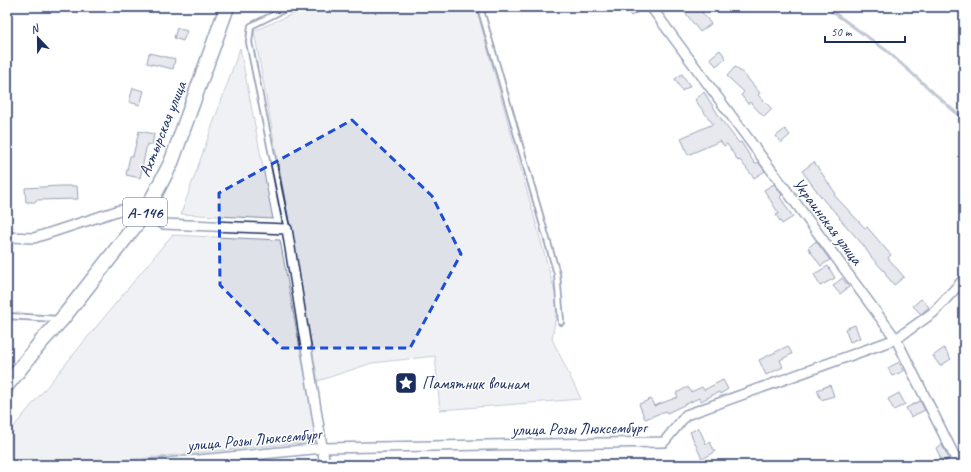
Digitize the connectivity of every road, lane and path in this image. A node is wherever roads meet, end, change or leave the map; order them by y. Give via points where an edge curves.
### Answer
1 (227, 7) edge
2 (289, 7) edge
3 (480, 7) edge
4 (651, 7) edge
5 (145, 213) junction
6 (287, 229) junction
7 (7, 237) edge
8 (964, 279) edge
9 (7, 316) edge
10 (62, 319) junction
11 (561, 322) dead end
12 (896, 339) junction
13 (7, 385) edge
14 (323, 448) junction
15 (960, 460) edge
16 (146, 465) edge
17 (324, 465) edge
18 (949, 465) edge

1 - 5 highway, Ахтырская улица / А-146 via 171,163
2 - 6 lane via 251,26 249,42
3 - 11 lane via 557,274
4 - 12 street, Украинская улица
5 - 6 street via 163,224
5 - 7 street via 120,210 34,238
5 - 10 highway, Ахтырская улица / А-146
6 - 14 street
8 - 12 street, улица Розы Люксембург via 934,312
9 - 10 lane
10 - 13 highway, Ахтырская улица / А-146
12 - 14 street, улица Розы Люксембург via 686,415 664,442
12 - 15 street, Украинская улица
14 - 16 street, улица Розы Люксембург
14 - 17 street
15 - 18 street

